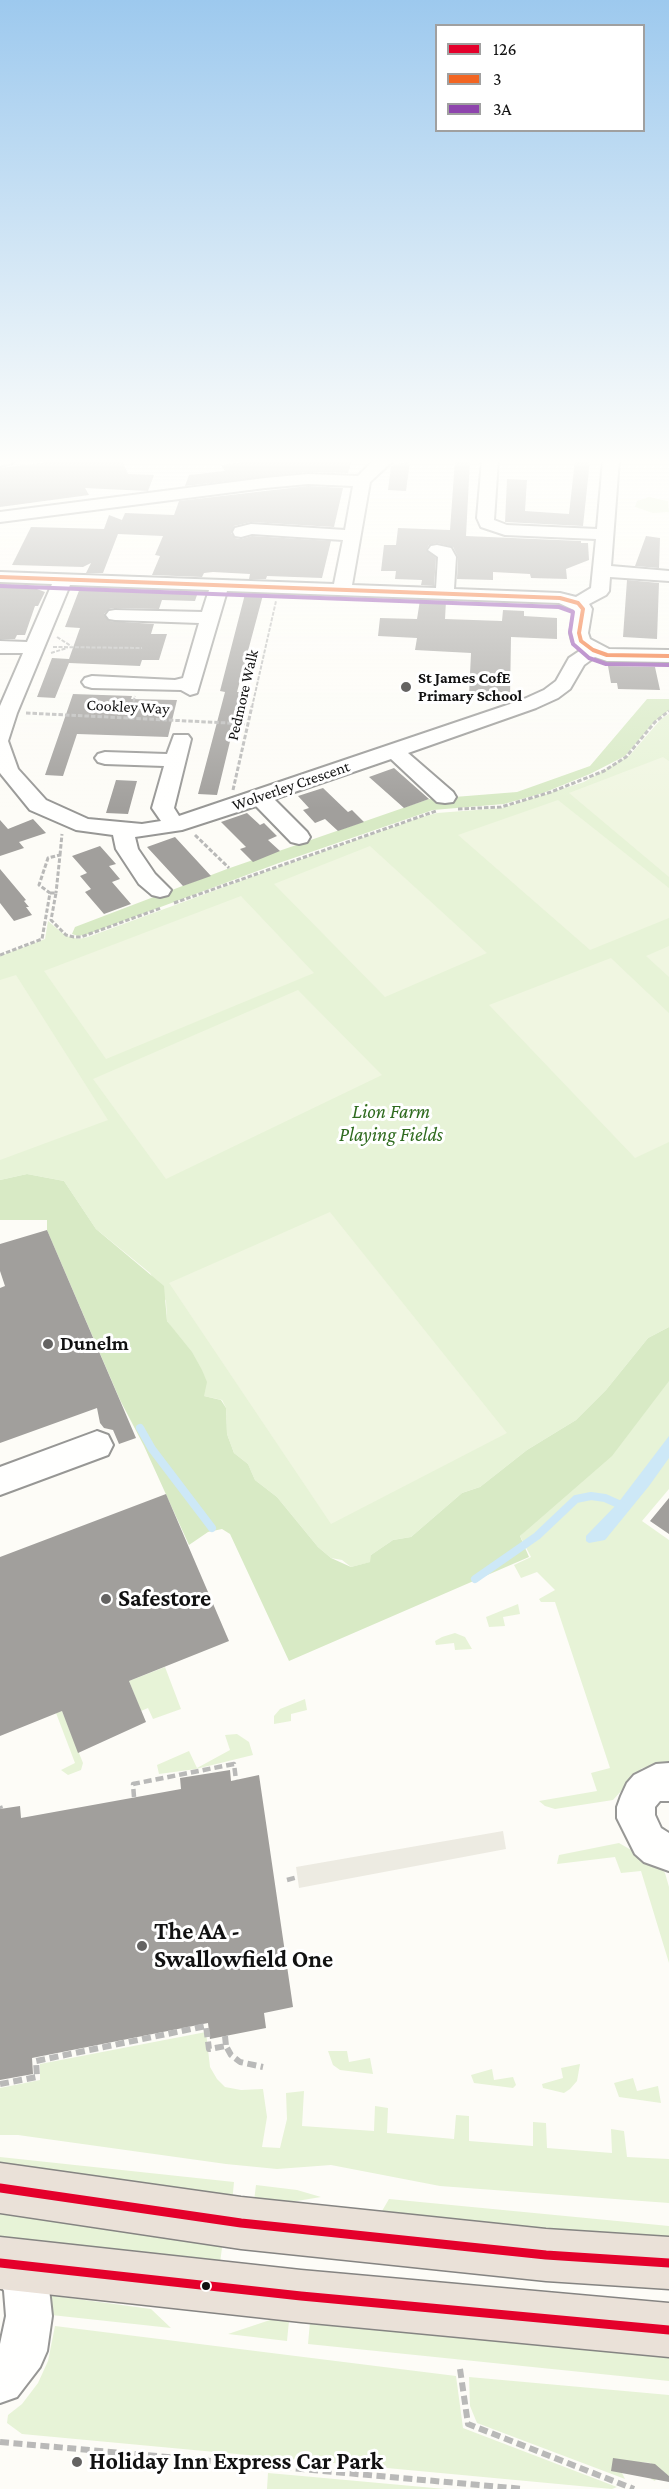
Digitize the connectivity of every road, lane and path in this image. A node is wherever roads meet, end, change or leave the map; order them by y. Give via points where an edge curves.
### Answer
1 (344, 576) edge
2 (446, 576) edge
3 (601, 576) edge
4 (0, 577) edge
5 (63, 580) junction
6 (219, 586) junction
7 (279, 588) junction
8 (342, 591) junction
9 (445, 594) junction
10 (578, 603) junction
11 (115, 615) dead end
12 (209, 618) junction
13 (0, 647) edge
14 (34, 648) junction
15 (142, 648) dead end
16 (593, 650) junction
17 (669, 656) edge
18 (92, 682) dead end
19 (139, 684) junction
20 (669, 711) edge
21 (7, 712) junction
22 (128, 719) junction
23 (249, 724) junction
24 (0, 738) edge
25 (181, 739) dead end
26 (0, 744) edge
27 (393, 751) junction
28 (105, 757) dead end
29 (176, 760) junction
30 (4, 771) edge
31 (259, 796) junction
32 (237, 805) junction
33 (449, 806) junction
34 (178, 824) junction
35 (123, 830) junction
36 (299, 837) dead end
37 (229, 868) dead end
38 (160, 890) dead end
39 (56, 892) junction
40 (50, 893) junction
41 (0, 955) edge
42 (97, 1445) dead end
43 (0, 1481) edge
44 (236, 1780) dead end
45 (669, 1782) edge
46 (134, 1797) dead end
47 (669, 1852) edge
48 (298, 1877) dead end
49 (287, 1880) dead end
50 (225, 2036) dead end
51 (226, 2046) junction
52 (263, 2067) dead end
53 (0, 2084) edge
54 (0, 2188) edge
55 (669, 2264) edge
56 (8, 2265) edge
57 (669, 2330) edge
58 (460, 2369) dead end
59 (0, 2380) edge
60 (0, 2442) edge
61 (524, 2489) edge
62 (634, 2489) edge

1 - 8 street
2 - 9 street
3 - 10 street via 600,591
4 - 5 street
5 - 6 street
5 - 14 street
6 - 7 street
6 - 12 street
7 - 8 street
7 - 23 path, Pedmore Walk
8 - 9 street
9 - 10 street via 560,597
10 - 16 street via 583,609 581,641
11 - 12 street
12 - 19 street via 190,686
13 - 14 street
14 - 15 path
14 - 21 street
16 - 17 street via 607,655
16 - 27 street, Wolverley Crescent via 576,662 572,674 551,694
18 - 19 street
19 - 22 path
20 - 33 path via 626,757 596,774 501,807
21 - 22 path, Cookley Way
21 - 24 street
22 - 23 path, Cookley Way
23 - 32 path, Pedmore Walk via 231,798
25 - 29 street
26 - 30 street, Wolverley Crescent
27 - 31 street, Wolverley Crescent
27 - 33 street
28 - 29 street
29 - 34 street via 163,808
30 - 35 street, Wolverley Crescent via 38,805 84,825
31 - 32 street, Wolverley Crescent
31 - 36 street
32 - 34 street, Wolverley Crescent
33 - 39 path via 81,937 66,934 51,920
34 - 35 street, Wolverley Crescent via 142,831
34 - 37 path
35 - 38 street via 126,849
39 - 40 path
39 - 40 path via 60,855 48,858 39,885
40 - 41 path via 42,939
42 - 43 street
44 - 46 path via 234,1764 133,1784
45 - 47 street via 647,1788 640,1796 636,1818 644,1835
48 - 49 path
50 - 51 path
51 - 52 path via 240,2062
51 - 53 path via 209,2049 206,2026 36,2061 37,2077
54 - 55 highway via 241,2223
56 - 57 highway
56 - 59 street via 26,2288 29,2316 24,2351
58 - 62 path via 468,2424
60 - 61 path

